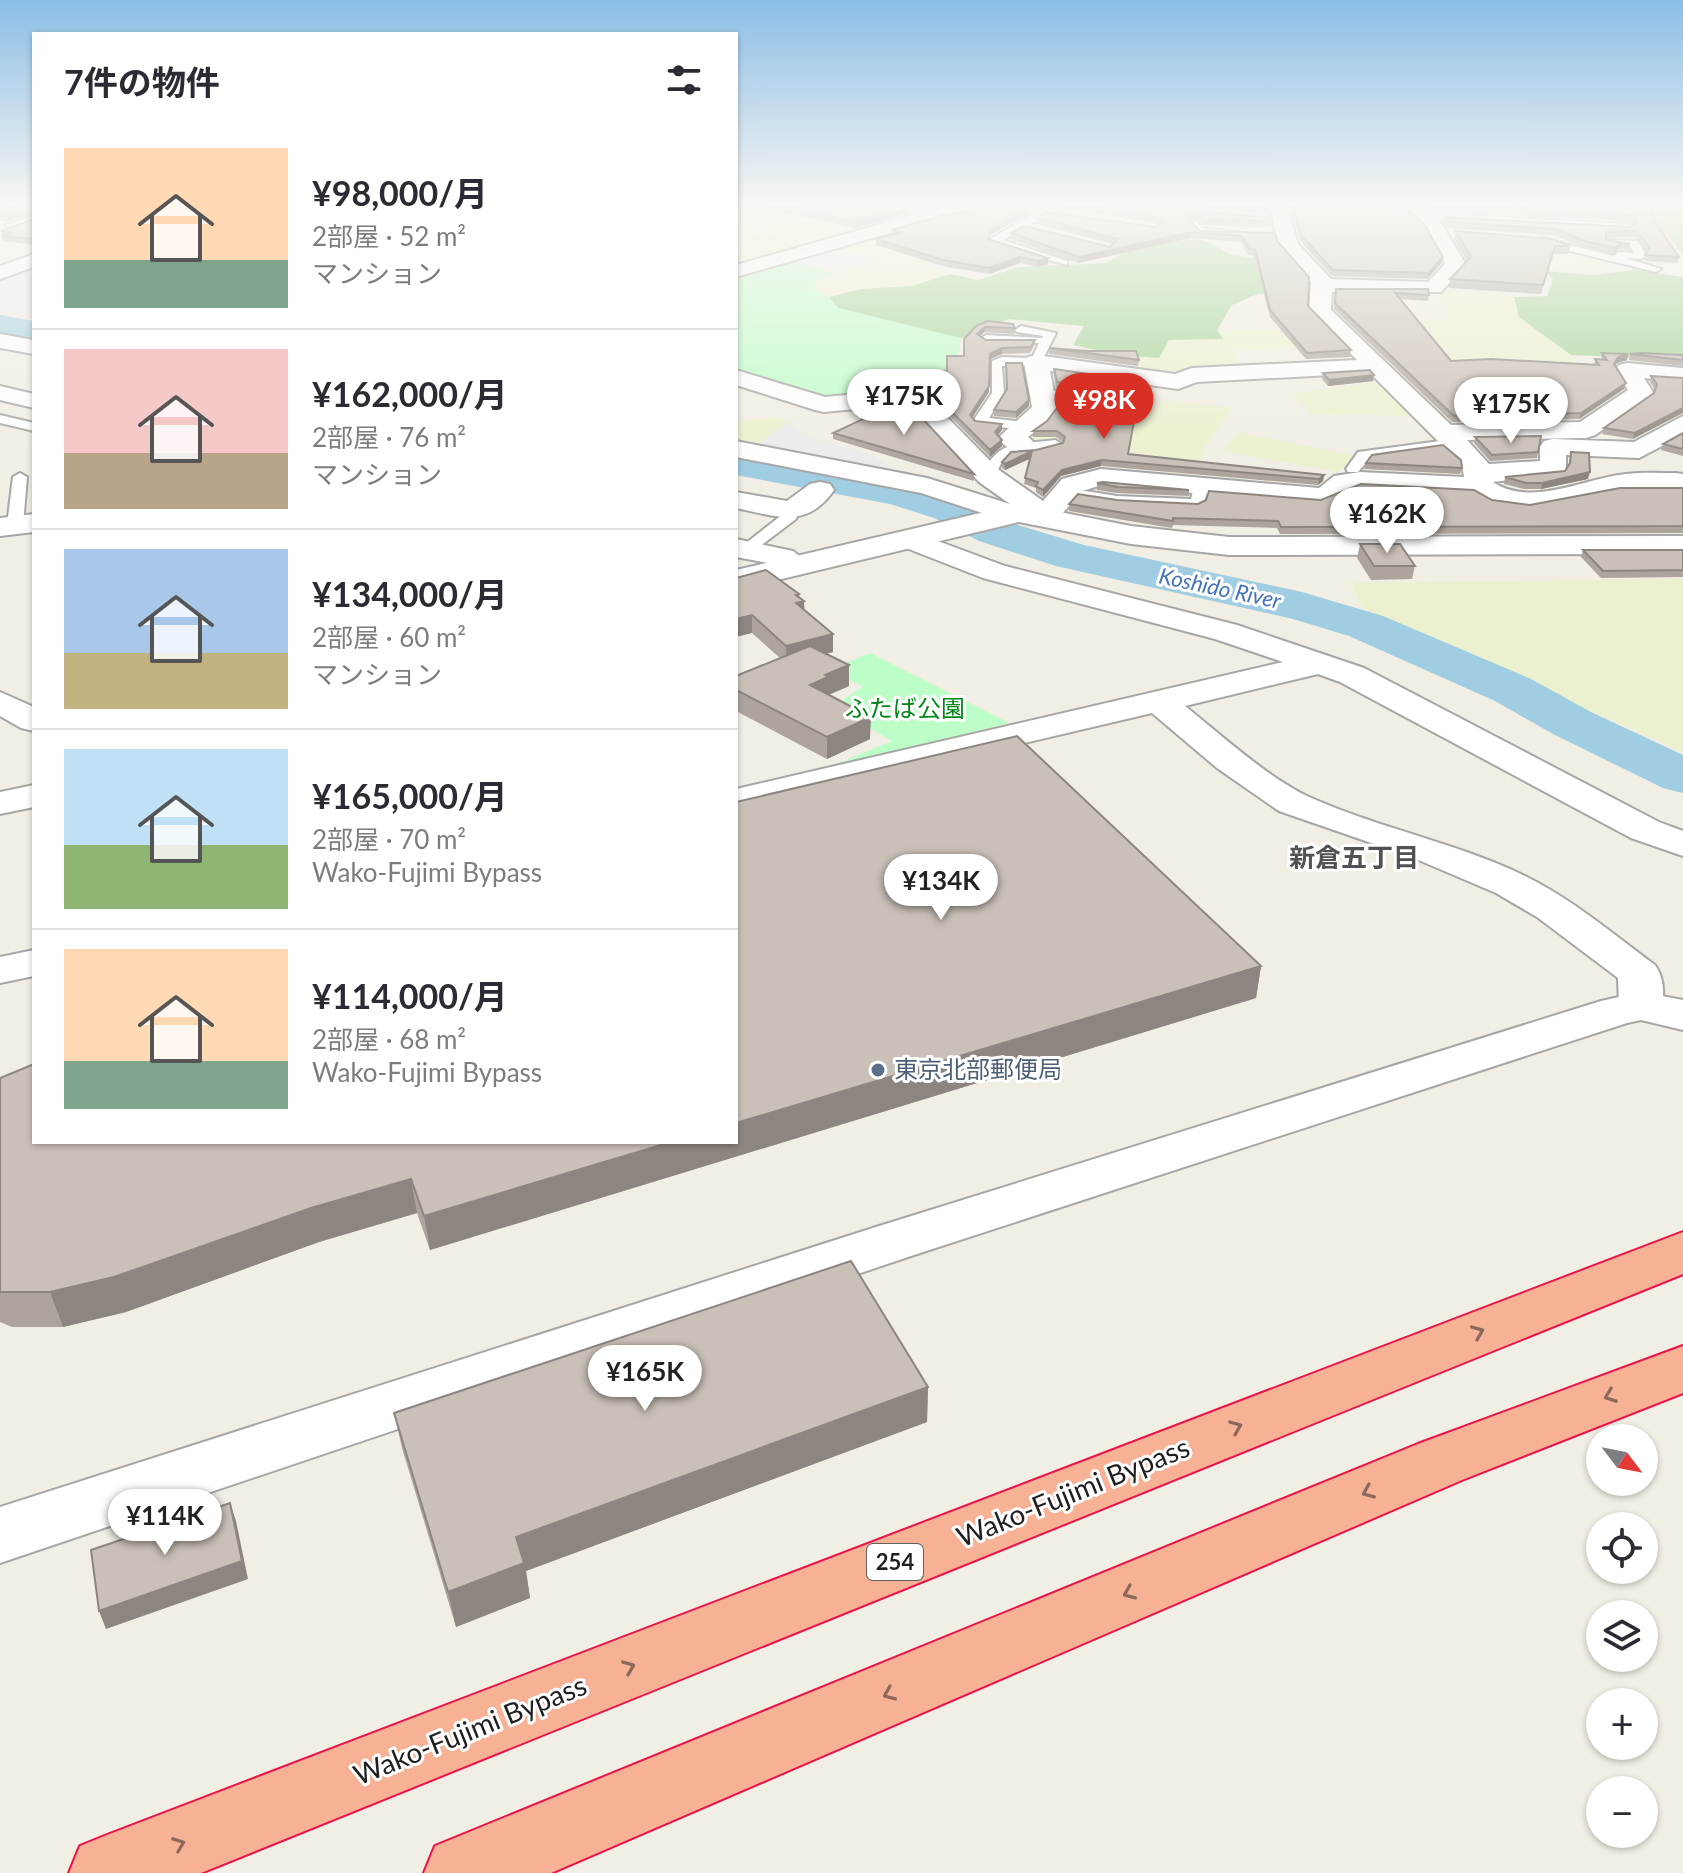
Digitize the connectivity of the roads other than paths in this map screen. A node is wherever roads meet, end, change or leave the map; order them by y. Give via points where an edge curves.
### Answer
1 (1322, 291) edge
2 (1021, 330) dead end
3 (986, 339) edge
4 (0, 341) edge
5 (32, 347) edge
6 (1041, 351) junction
7 (1377, 366) junction
8 (1683, 375) edge
9 (738, 378) edge
10 (1042, 394) junction
11 (1136, 399) edge
12 (0, 419) edge
13 (1683, 424) edge
14 (32, 427) edge
15 (1025, 436) junction
16 (1450, 438) junction
17 (1055, 444) edge
18 (738, 449) edge
19 (1353, 469) dead end
20 (989, 476) junction
21 (1479, 480) junction
22 (1683, 482) edge
23 (1683, 489) edge
24 (820, 490) dead end
25 (0, 493) edge
26 (738, 500) edge
27 (792, 511) junction
28 (1016, 515) junction
29 (16, 525) edge
30 (911, 540) junction
31 (1683, 545) edge
32 (1541, 546) junction
33 (741, 549) edge
34 (797, 566) junction
35 (738, 580) edge
36 (1319, 664) junction
37 (0, 702) edge
38 (1160, 703) junction
39 (32, 720) edge
40 (32, 796) edge
41 (738, 799) edge
42 (0, 803) edge
43 (1683, 844) edge
44 (32, 963) edge
45 (0, 970) edge
46 (1662, 1010) edge
47 (1683, 1252) edge
48 (1683, 1369) edge
49 (0, 1535) edge
50 (107, 1873) edge
51 (462, 1873) edge

1 - 7 street via 1320,311
2 - 6 lane via 1050,333
3 - 6 lane
4 - 5 street
6 - 7 street via 1178,382 1192,375
6 - 10 street
6 - 15 lane via 996,364 998,393 980,421
7 - 16 street
8 - 16 street via 1627,370 1641,392 1586,430
9 - 20 street via 824,405 878,399 930,414
10 - 11 lane
10 - 15 street via 1045,408
12 - 14 lane
13 - 21 street via 1639,450 1553,447 1553,468
15 - 17 lane
15 - 20 lane via 997,457
16 - 19 lane via 1363,455
16 - 21 street via 1475,463
18 - 28 street via 927,486
20 - 28 street via 1037,510
21 - 22 street via 1496,495 1532,500 1625,482
21 - 28 street via 1360,480 1319,496 1101,477 1072,485 1052,508
23 - 32 street via 1645,490 1578,511 1522,518 1519,522
24 - 27 street
25 - 29 lane via 19,484
26 - 27 street
27 - 33 lane
28 - 30 street
28 - 32 street via 1229,546
30 - 34 street
30 - 36 street via 994,572 1226,632
31 - 32 street
33 - 34 street via 782,557
34 - 35 street
36 - 38 street
36 - 43 street via 1352,675 1645,830
37 - 39 street
38 - 41 street
38 - 46 street via 1292,803 1473,866 1552,908 1640,974
40 - 42 street
44 - 45 street
46 - 49 street via 1603,1015
50 -> 47 highway, Wako-Fujimi Bypass / 254
48 -> 51 highway via 1440,1462

